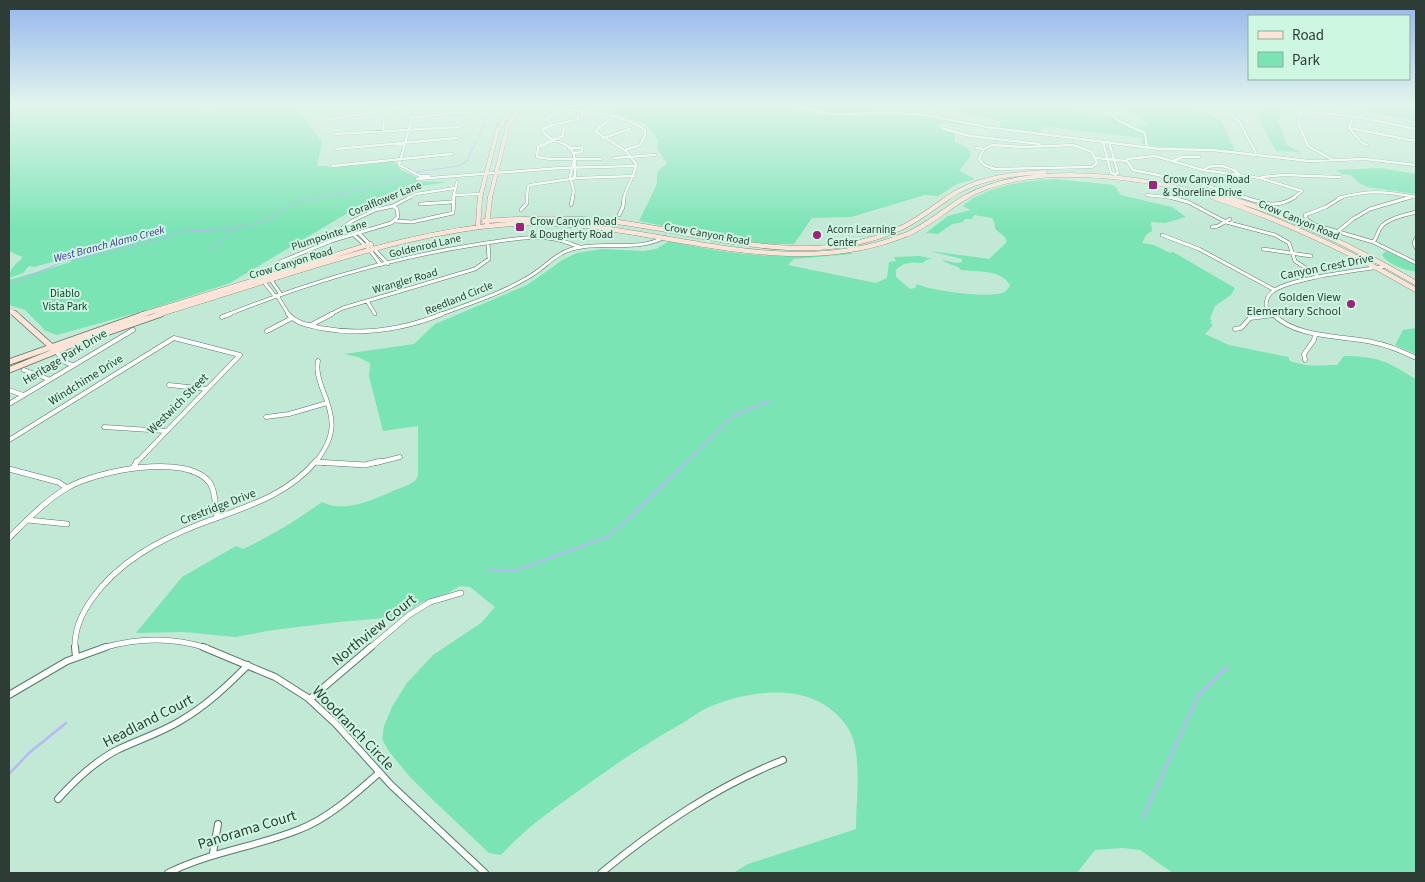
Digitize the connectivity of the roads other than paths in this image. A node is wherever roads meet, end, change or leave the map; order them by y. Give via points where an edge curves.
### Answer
1 (373, 146) edge
2 (402, 146) edge
3 (494, 146) edge
4 (503, 146) edge
5 (540, 146) edge
6 (618, 146) edge
7 (637, 146) edge
8 (990, 146) edge
9 (1077, 146) edge
10 (1104, 146) edge
11 (1111, 146) edge
12 (1141, 146) edge
13 (1253, 146) edge
14 (1308, 146) edge
15 (1147, 147) joint
16 (569, 148) joint
17 (976, 148) dead end
18 (984, 149) junction
19 (336, 150) dead end
20 (625, 150) junction
21 (452, 154) dead end
22 (575, 154) junction
23 (655, 154) dead end
24 (1257, 155) junction
25 (1199, 156) dead end
26 (614, 158) dead end
27 (634, 158) junction
28 (1096, 158) junction
29 (399, 159) junction
30 (601, 159) dead end
31 (574, 160) junction
32 (1108, 160) junction
33 (1114, 160) junction
34 (1334, 160) junction
35 (1127, 161) junction
36 (1173, 161) junction
37 (1416, 165) edge
38 (332, 166) dead end
39 (636, 166) junction
40 (571, 168) junction
41 (576, 168) junction
42 (1203, 170) junction
43 (496, 173) junction
44 (486, 174) junction
45 (634, 176) junction
46 (1115, 176) junction
47 (1241, 176) junction
48 (1340, 177) dead end
49 (1260, 178) junction
50 (572, 179) junction
51 (457, 182) dead end
52 (455, 188) junction
53 (482, 194) junction
54 (1147, 195) dead end
55 (454, 196) junction
56 (1414, 196) edge
57 (452, 202) junction
58 (420, 204) dead end
59 (393, 206) junction
60 (572, 206) dead end
61 (521, 210) dead end
62 (1416, 212) edge
63 (619, 215) dead end
64 (1230, 219) dead end
65 (395, 221) junction
66 (1226, 222) junction
67 (487, 223) junction
68 (478, 224) junction
69 (1212, 227) dead end
70 (1337, 232) junction
71 (360, 234) junction
72 (354, 235) junction
73 (1162, 235) dead end
74 (662, 236) junction
75 (1416, 238) edge
76 (331, 241) junction
77 (1373, 242) junction
78 (488, 243) junction
79 (735, 245) junction
80 (370, 247) junction
81 (579, 247) junction
82 (1416, 248) edge
83 (1263, 249) dead end
84 (1292, 253) junction
85 (1311, 256) dead end
86 (1415, 261) edge
87 (280, 262) dead end
88 (388, 264) junction
89 (382, 265) junction
90 (1387, 266) junction
91 (1377, 267) junction
92 (1319, 277) junction
93 (270, 280) junction
94 (264, 282) junction
95 (1416, 283) edge
96 (1273, 290) junction
97 (1416, 290) edge
98 (278, 297) junction
99 (367, 301) junction
100 (10, 312) edge
101 (375, 314) dead end
102 (1273, 315) junction
103 (222, 317) dead end
104 (292, 318) junction
105 (310, 325) junction
106 (1236, 329) dead end
107 (133, 330) dead end
108 (267, 331) dead end
109 (1315, 335) junction
110 (174, 338) joint
111 (53, 348) junction
112 (1416, 358) edge
113 (1305, 360) dead end
114 (318, 361) dead end
115 (9, 362) edge
116 (72, 365) junction
117 (9, 370) edge
118 (24, 370) dead end
119 (48, 379) junction
120 (169, 385) dead end
121 (207, 388) junction
122 (9, 390) edge
123 (23, 394) junction
124 (327, 403) junction
125 (9, 404) edge
126 (266, 417) dead end
127 (104, 427) dead end
128 (165, 431) junction
129 (9, 440) edge
130 (400, 457) dead end
131 (316, 462) junction
132 (133, 468) junction
133 (9, 469) edge
134 (67, 488) junction
135 (217, 517) junction
136 (28, 520) junction
137 (67, 524) dead end
138 (9, 538) edge
139 (461, 593) dead end
140 (76, 657) junction
141 (248, 665) junction
142 (9, 696) edge
143 (310, 699) junction
144 (783, 760) dead end
145 (379, 774) junction
146 (58, 798) dead end
147 (218, 824) dead end
148 (213, 853) junction
149 (168, 873) edge
150 (485, 873) edge
151 (601, 873) edge

1 - 19 street
2 - 29 street
3 - 44 main road
4 - 43 main road
5 - 31 street via 536,156
6 - 20 street
7 - 20 street
8 - 18 street
9 - 28 street via 1092,152
10 - 32 street
11 - 33 street
12 - 15 street
13 - 24 street
14 - 34 street
15 - 24 street
16 - 22 street
16 - 22 street via 582,148 582,152
17 - 18 street
18 - 28 street via 980,162 1002,170 1045,166 1092,167 1096,165
20 - 27 street
21 - 29 street
22 - 31 street
23 - 27 street
24 - 34 street via 1309,161
25 - 36 street
26 - 27 street
27 - 39 street
28 - 32 street
29 - 38 street
29 - 44 street via 399,165 419,176
30 - 31 street
31 - 40 street
31 - 41 street
32 - 33 street
32 - 46 street
33 - 35 street
33 - 46 street via 1118,173
34 - 37 street via 1365,159
35 - 36 street via 1132,157 1155,156
35 - 49 street via 1133,170 1214,187 1269,204 1293,199 1302,191
36 - 42 street
39 - 41 street
39 - 45 street
40 - 41 street
40 - 43 street
40 - 50 street
41 - 50 street
42 - 47 street
42 - 47 street via 1208,166 1221,166 1234,169
43 - 44 street
43 - 67 main road
44 - 53 main road
45 - 50 street
45 - 63 street via 625,192
46 - 74 main road, Crow Canyon Road via 1053,176 998,183 968,195 913,231 874,244 832,252 747,252
46 - 79 main road, Crow Canyon Road via 1052,172 993,179 954,193 901,228 863,241 809,248
46 - 90 main road, Crow Canyon Road via 1186,186 1236,200 1323,234
46 - 91 main road, Crow Canyon Road via 1180,188 1229,202 1324,240
47 - 49 street
48 - 49 street via 1278,175
50 - 60 street
50 - 61 street via 529,185 527,203
51 - 52 street
52 - 55 street
52 - 59 street, Coralflower Lane via 416,194
53 - 55 street
53 - 68 main road
54 - 66 street via 1188,202
55 - 57 street
56 - 70 street via 1375,206 1350,219
56 - 70 street via 1369,191 1338,198 1326,207 1305,215 1311,223
57 - 58 street
57 - 65 street, Plumpointe Lane via 454,212 450,215 412,222
59 - 65 street via 398,214
59 - 76 street, Coralflower Lane via 344,225 332,234
62 - 77 street via 1389,221 1381,227
64 - 66 street
65 - 71 street, Plumpointe Lane
66 - 69 street
66 - 84 street via 1275,235 1289,243
67 - 68 main road, Crow Canyon Road
67 - 74 main road, Crow Canyon Road via 578,224
67 - 79 main road, Crow Canyon Road via 533,218 601,220
68 - 80 main road, Crow Canyon Road
70 - 77 street
71 - 72 street, Plumpointe Lane
71 - 80 street
72 - 76 street, Plumpointe Lane
72 - 80 street
73 - 96 street via 1199,249
74 - 79 main road
74 - 81 street, Reedland Circle via 657,242 635,246
75 - 82 street
76 - 87 street, Plumpointe Lane
77 - 86 street
78 - 81 street, Goldenrod Lane via 555,239
78 - 88 street, Goldenrod Lane via 447,249
78 - 99 street, Wrangler Road via 490,256 481,266
80 - 88 street
80 - 89 street
80 - 93 main road, Crow Canyon Road
80 - 111 main road, Crow Canyon Road via 113,324
81 - 105 street, Reedland Circle via 559,255 509,287 408,327 365,334
83 - 84 street
84 - 85 street
84 - 92 street via 1300,266
88 - 89 street, Goldenrod Lane
89 - 98 street, Goldenrod Lane
90 - 91 street, Canyon Crest Drive
90 - 95 main road, Crow Canyon Road
91 - 92 street, Canyon Crest Drive
91 - 97 main road, Crow Canyon Road
92 - 96 street, Canyon Crest Drive
93 - 94 main road, Crow Canyon Road
93 - 98 street via 280,293
94 - 98 street
94 - 111 main road, Crow Canyon Road
96 - 102 street, Canyon Crest Drive via 1266,301
98 - 103 street, Goldenrod Lane
98 - 104 street
99 - 101 street
99 - 105 street, Wrangler Road via 336,311
100 - 111 main road
102 - 106 street via 1250,318
102 - 109 street
104 - 105 street, Reedland Circle
104 - 108 street
107 - 116 street, Heritage Park Drive
109 - 112 street via 1372,342 1399,349
109 - 113 street via 1304,354
110 - 121 street, Westwich Street via 240,355
110 - 129 street, Windchime Drive
111 - 115 main road, Crow Canyon Road
111 - 116 street
111 - 117 main road, Crow Canyon Road
114 - 124 street, Crestridge Drive via 316,366
116 - 119 street, Heritage Park Drive
118 - 119 street
119 - 123 street, Heritage Park Drive
120 - 121 street
121 - 128 street, Westwich Street
122 - 123 street
123 - 125 street, Heritage Park Drive
124 - 126 street via 298,413
124 - 131 street, Crestridge Drive via 332,415 332,432
127 - 128 street
128 - 132 street, Westwich Street
130 - 131 street via 366,465
131 - 135 street, Crestridge Drive via 290,486
132 - 134 street via 108,472
132 - 135 street via 190,471 201,476 210,483
133 - 134 street via 58,482
134 - 136 street
135 - 140 street, Crestridge Drive via 148,548 112,575 82,615 75,635
136 - 137 street
136 - 138 street
139 - 143 street, Northview Court via 430,602 409,614
140 - 141 street, Woodranch Circle via 118,644 178,641
140 - 142 street, Woodranch Circle
141 - 143 street, Woodranch Circle via 282,680
141 - 146 street, Headland Court via 198,711 117,750 70,784
143 - 145 street, Woodranch Circle
144 - 151 street via 760,768 703,798 637,843
145 - 148 street, Panorama Court via 340,807 299,830
145 - 150 street, Woodranch Circle
147 - 148 street
148 - 149 street, Panorama Court

